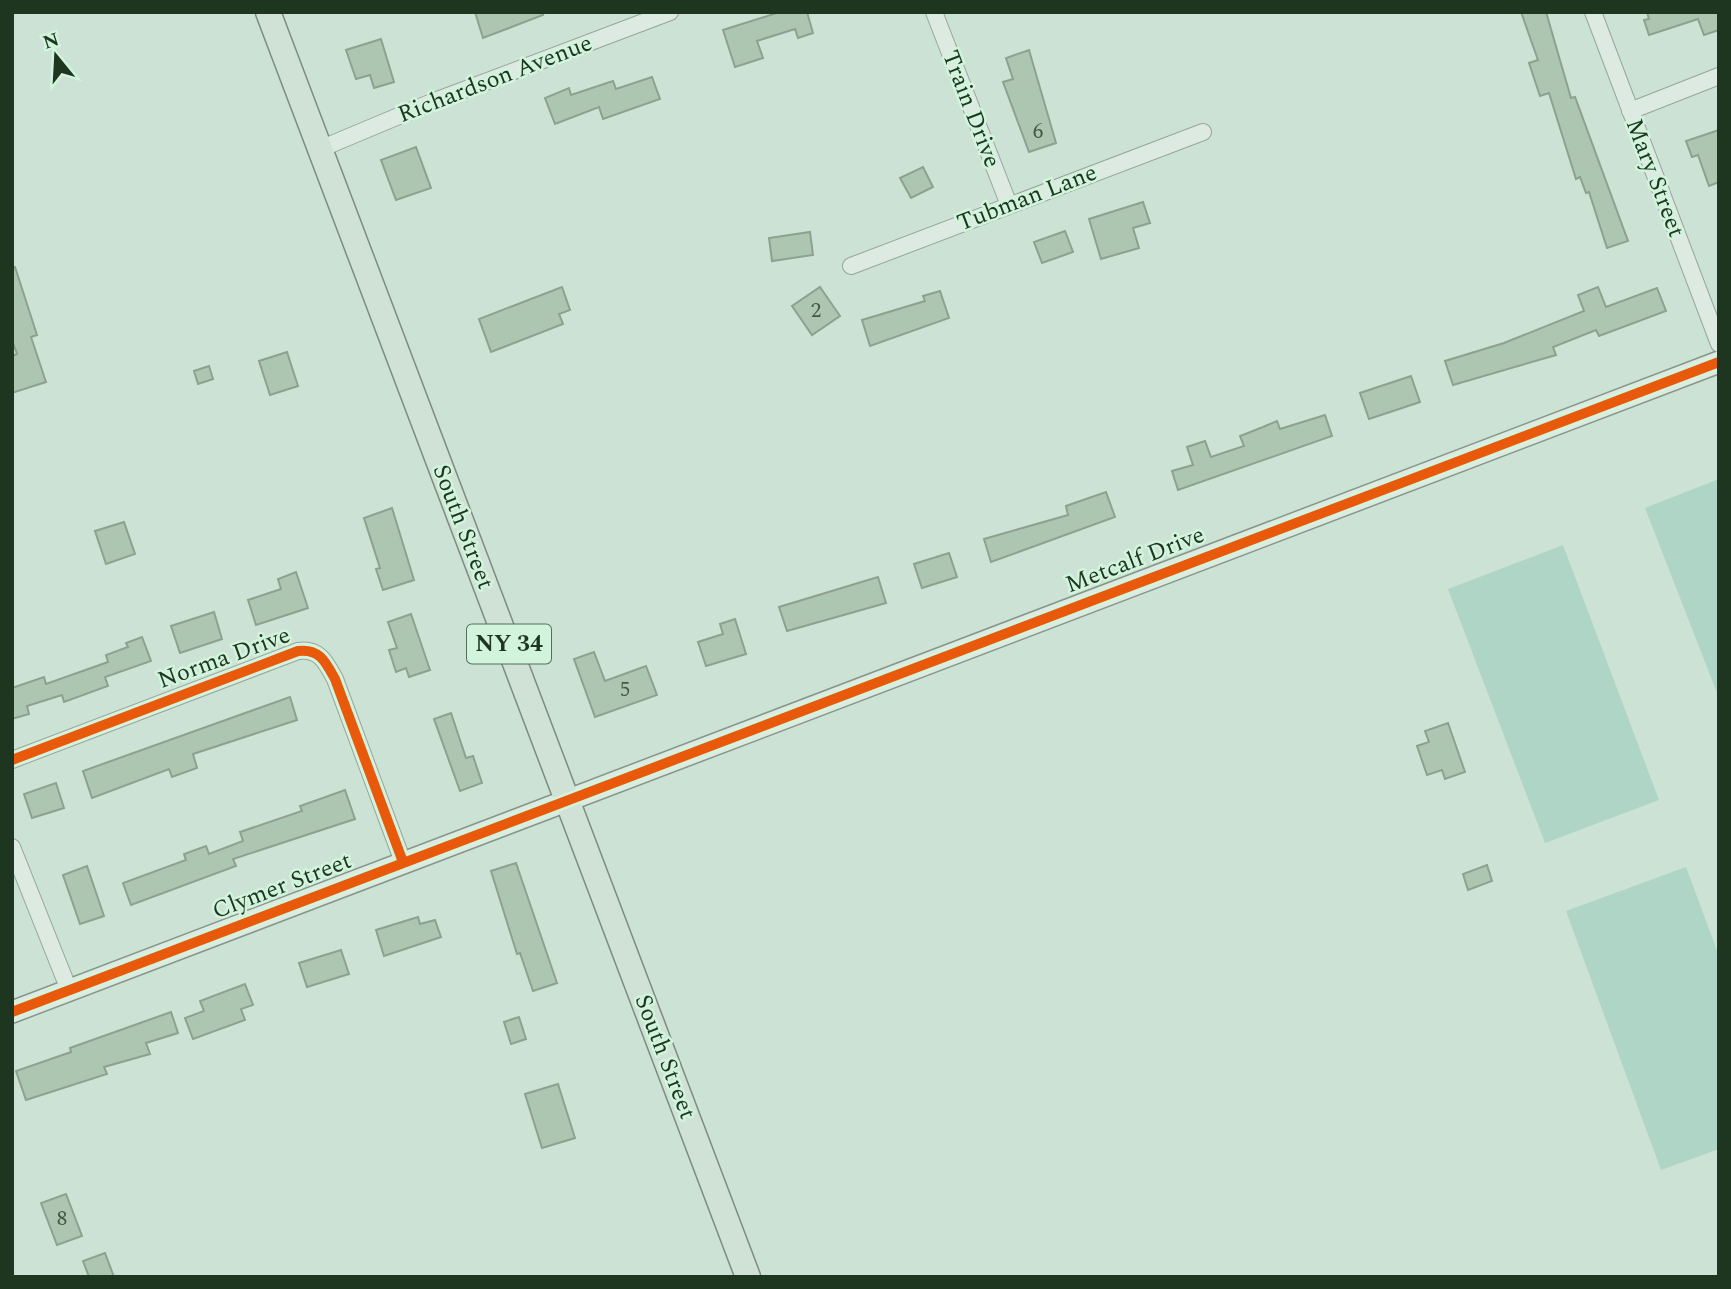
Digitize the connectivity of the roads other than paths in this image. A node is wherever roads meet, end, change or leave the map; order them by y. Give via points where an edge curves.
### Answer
1 (268, 12) edge
2 (670, 12) edge
3 (934, 12) edge
4 (1593, 12) edge
5 (1719, 76) edge
6 (1630, 111) junction
7 (1203, 132) dead end
8 (320, 149) junction
9 (1009, 205) junction
10 (851, 266) dead end
11 (1719, 344) edge
12 (1719, 362) edge
13 (12, 760) edge
14 (567, 800) junction
15 (12, 847) edge
16 (403, 862) junction
17 (69, 990) junction
18 (12, 1012) edge
19 (748, 1277) edge

1 - 8 main road, South Street / NY 34
2 - 8 street, Richardson Avenue
3 - 9 street, Train Drive
4 - 6 street, Mary Street
5 - 6 street
6 - 11 street, Mary Street
7 - 9 street, Tubman Lane
8 - 14 main road, South Street / NY 34
9 - 10 street, Tubman Lane
12 - 14 street, Metcalf Drive
13 - 16 street, Norma Drive via 298,651 310,651 321,656 335,679
14 - 16 street, Clymer Street
14 - 19 main road, South Street / NY 34
15 - 17 street
16 - 17 street, Clymer Street
17 - 18 street, Clymer Street

